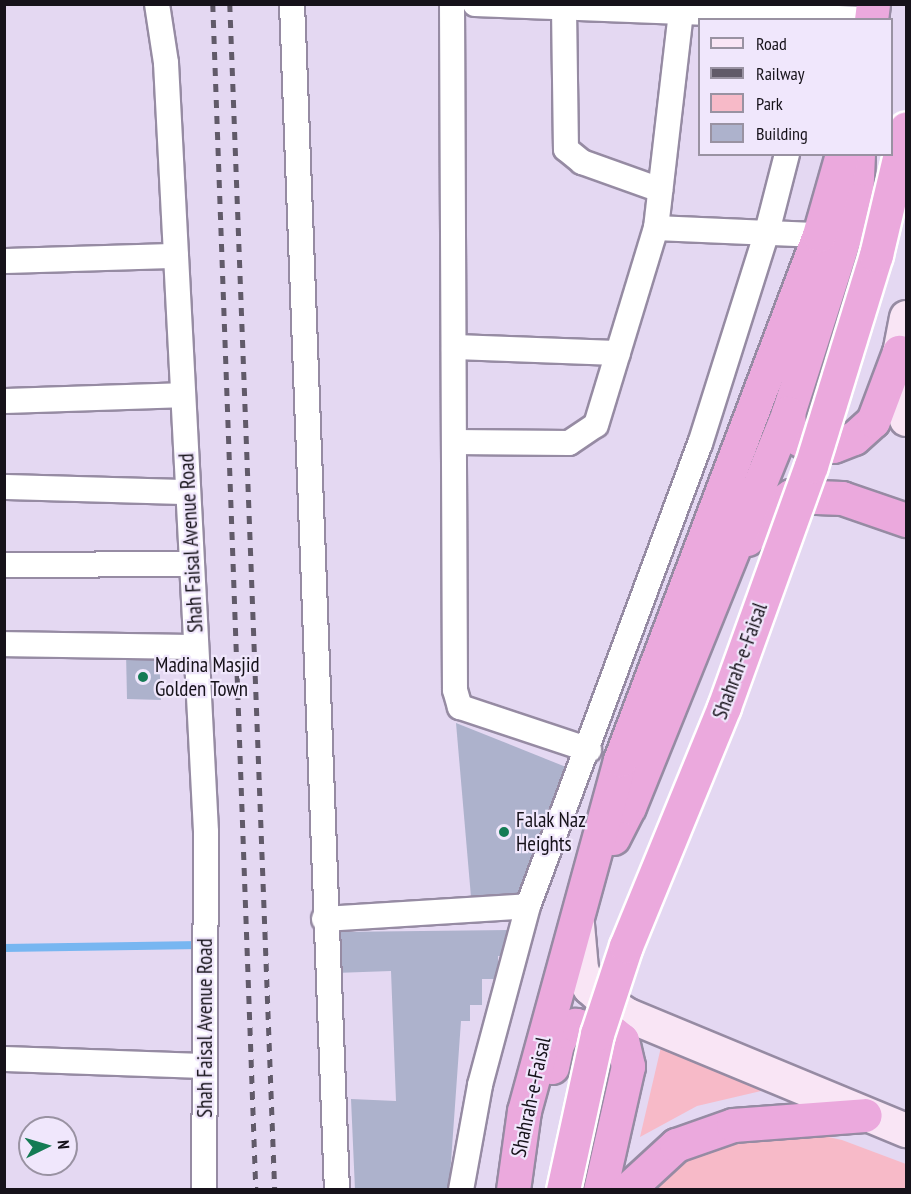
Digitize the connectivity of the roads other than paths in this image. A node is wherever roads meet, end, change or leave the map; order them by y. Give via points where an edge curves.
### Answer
1 (157, 4) edge
2 (292, 4) edge
3 (452, 4) edge
4 (475, 4) edge
5 (564, 8) junction
6 (681, 12) junction
7 (824, 14) edge
8 (855, 18) edge
9 (906, 128) edge
10 (786, 156) edge
11 (841, 156) edge
12 (858, 156) edge
13 (660, 190) junction
14 (656, 228) junction
15 (767, 232) junction
16 (819, 235) junction
17 (176, 256) junction
18 (4, 261) edge
19 (906, 316) edge
20 (453, 347) junction
21 (899, 352) junction
22 (618, 353) junction
23 (183, 396) junction
24 (4, 401) edge
25 (788, 413) junction
26 (906, 419) edge
27 (454, 442) junction
28 (4, 486) edge
29 (188, 492) junction
30 (906, 520) edge
31 (192, 564) junction
32 (4, 565) edge
33 (706, 618) junction
34 (4, 644) edge
35 (196, 646) junction
36 (590, 750) junction
37 (528, 906) junction
38 (576, 909) junction
39 (324, 919) junction
40 (4, 1059) edge
41 (205, 1066) junction
42 (865, 1115) junction
43 (906, 1130) edge
44 (204, 1190) edge
45 (337, 1190) edge
46 (461, 1190) edge
47 (513, 1190) edge
48 (529, 1190) edge
49 (562, 1190) edge
50 (600, 1190) edge
51 (627, 1190) edge

1 - 17 street, Shah Faisal Avenue Road via 166,63
2 - 39 street
3 - 20 street
4 - 5 street
5 - 6 street
5 - 13 street via 566,149 582,162
6 - 7 street
6 - 13 street
7 - 8 street
9 - 49 highway, Shahrah-e-Faisal, bridge via 876,255 811,466 724,707 627,946 597,1034
10 - 15 street
11 - 16 highway, Shahrah-e-Faisal
12 - 25 highway via 856,200
13 - 14 street
14 - 15 street
14 - 22 street
15 - 16 street
15 - 36 street via 700,444
16 - 38 highway, Shahrah-e-Faisal via 620,760
17 - 18 street
17 - 23 street, Shah Faisal Avenue Road
19 - 21 main road
20 - 22 street
20 - 27 street
21 - 25 highway via 873,421 854,438 833,446 809,445 790,434
21 - 26 main road via 900,402
22 - 27 street via 596,425 569,443
23 - 24 street
23 - 29 street, Shah Faisal Avenue Road
25 - 33 highway
27 - 36 street via 455,690 460,707
28 - 29 street
29 - 31 street, Shah Faisal Avenue Road
30 - 33 highway via 842,498 791,496 753,528
31 - 32 street
31 - 35 street, Shah Faisal Avenue Road
33 - 38 highway via 629,807
34 - 35 street
35 - 41 street, Shah Faisal Avenue Road via 206,832
36 - 37 street
37 - 39 street
37 - 46 street via 480,1084
38 - 42 main road via 580,969 589,987 600,997 628,1015
38 - 47 highway, Shahrah-e-Faisal via 524,1111
39 - 45 street
40 - 41 street
41 - 44 street, Shah Faisal Avenue Road
42 - 43 main road
42 - 51 highway via 733,1125 676,1145
48 - 50 highway via 557,1044 564,1031 575,1025 613,1033 622,1040 628,1059

